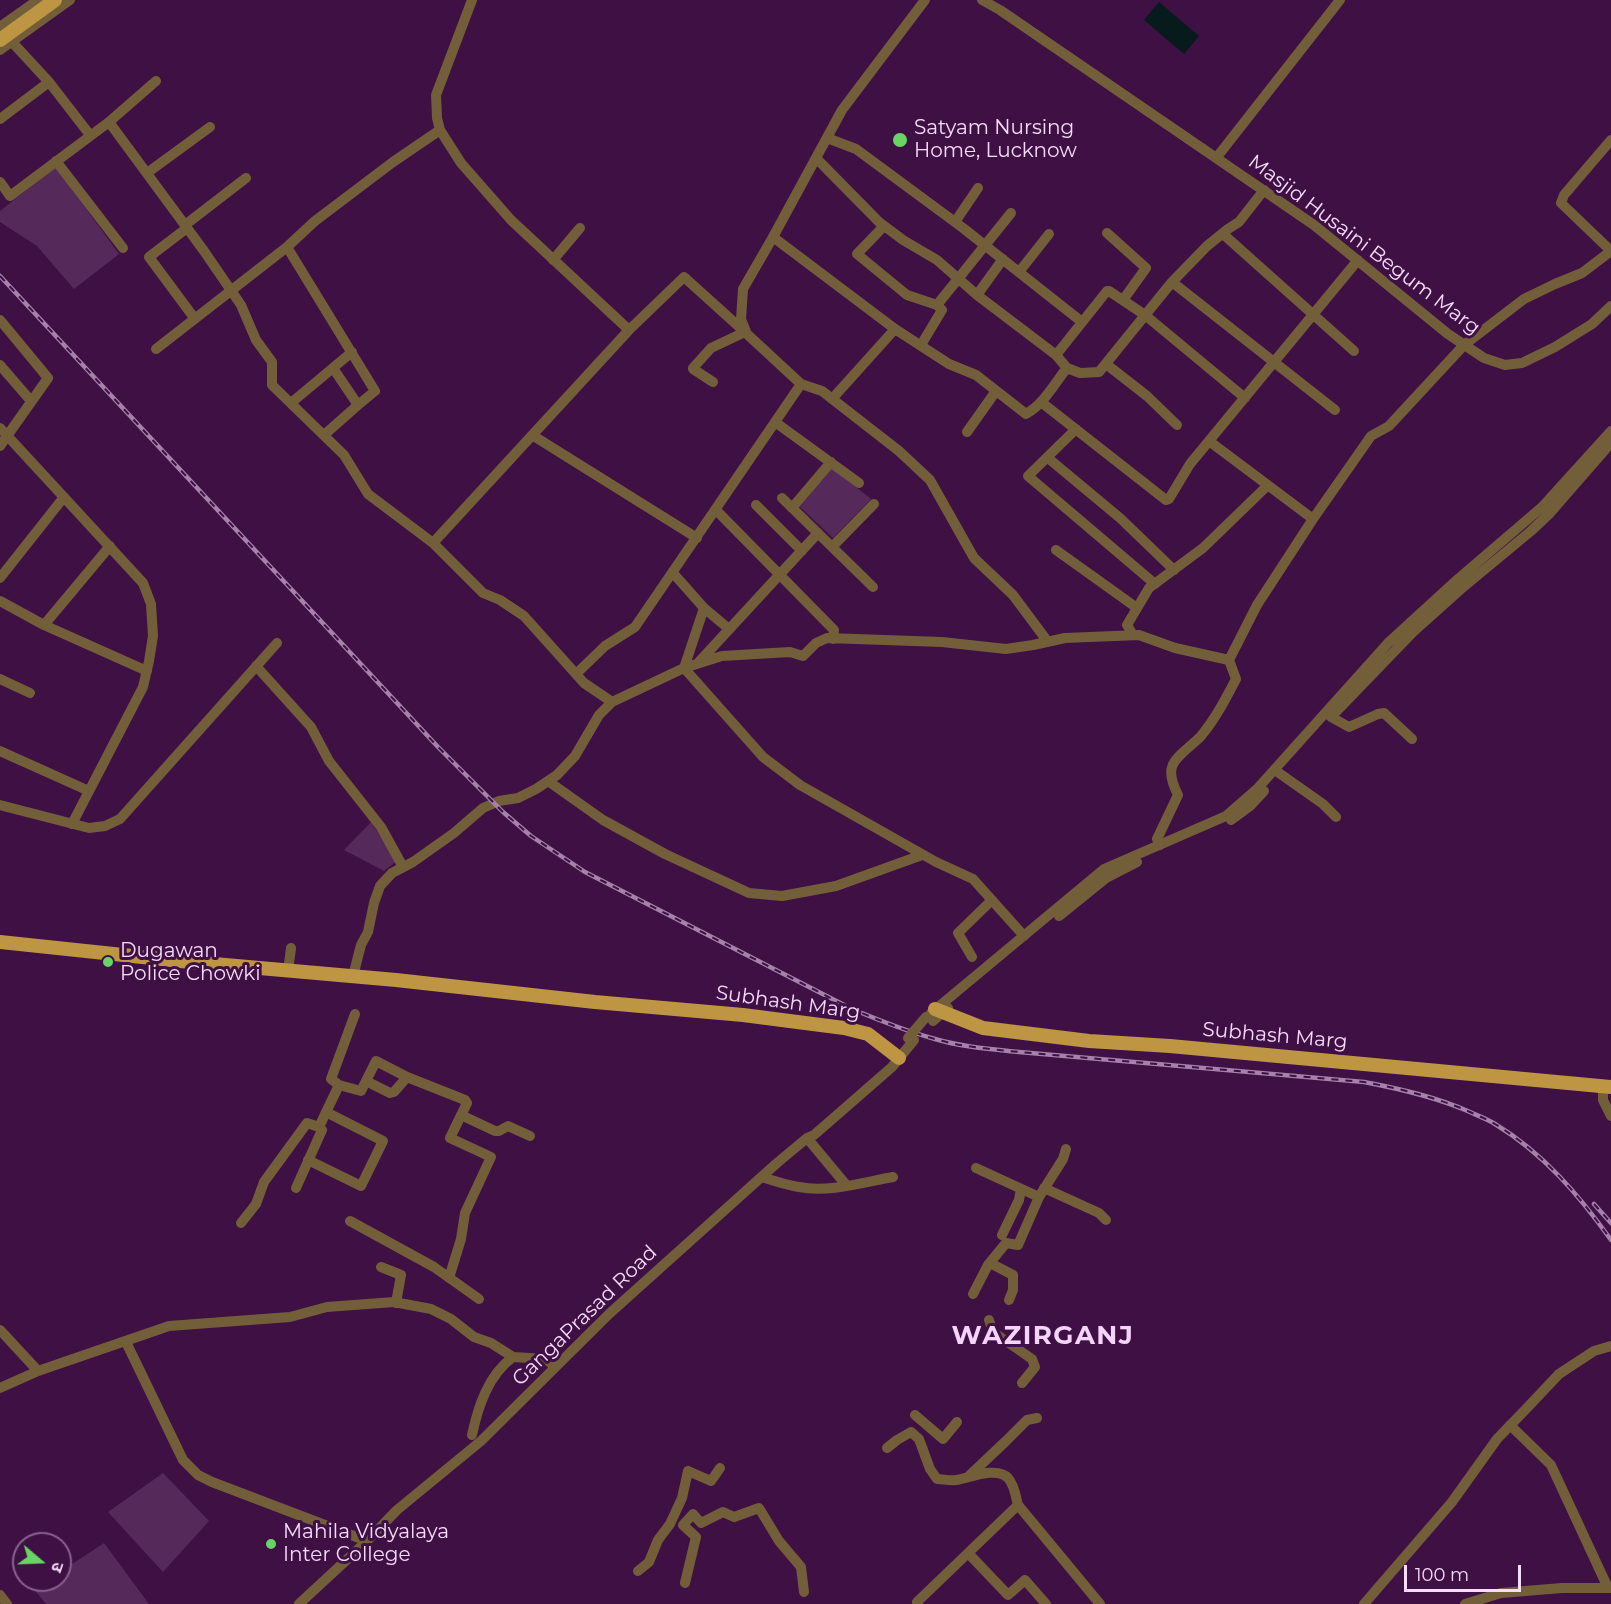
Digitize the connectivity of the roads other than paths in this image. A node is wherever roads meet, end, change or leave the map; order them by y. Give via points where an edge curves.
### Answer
1 (38, 0) edge
2 (55, 0) edge
3 (70, 0) edge
4 (472, 0) edge
5 (925, 0) edge
6 (982, 0) edge
7 (1340, 0) edge
8 (0, 27) edge
9 (6, 41) edge
10 (0, 51) edge
11 (156, 81) dead end
12 (49, 82) junction
13 (0, 119) edge
14 (109, 122) junction
15 (210, 127) dead end
16 (440, 130) junction
17 (90, 135) junction
18 (827, 138) junction
19 (1611, 140) edge
20 (816, 158) junction
21 (1217, 158) junction
22 (56, 161) junction
23 (147, 173) junction
24 (246, 178) dead end
25 (0, 182) edge
26 (978, 188) dead end
27 (1264, 190) junction
28 (1011, 213) dead end
29 (955, 222) junction
30 (186, 226) junction
31 (884, 226) junction
32 (580, 228) dead end
33 (1107, 233) dead end
34 (1049, 234) dead end
35 (1222, 234) junction
36 (773, 237) junction
37 (985, 246) junction
38 (288, 247) junction
39 (123, 248) dead end
40 (1611, 251) edge
41 (553, 260) junction
42 (1003, 260) junction
43 (1358, 260) junction
44 (1018, 272) junction
45 (958, 280) junction
46 (1172, 282) junction
47 (231, 291) junction
48 (977, 295) junction
49 (1123, 300) junction
50 (937, 305) junction
51 (1611, 306) edge
52 (1314, 314) junction
53 (1145, 315) junction
54 (195, 319) junction
55 (0, 320) edge
56 (1082, 322) junction
57 (895, 329) junction
58 (628, 330) junction
59 (746, 333) junction
60 (921, 345) junction
61 (1464, 345) junction
62 (156, 349) dead end
63 (1354, 351) dead end
64 (352, 352) junction
65 (1056, 355) junction
66 (1274, 362) junction
67 (1106, 364) junction
68 (0, 365) edge
69 (333, 368) junction
70 (1067, 368) junction
71 (713, 382) dead end
72 (801, 384) junction
73 (996, 391) junction
74 (1245, 398) junction
75 (832, 399) junction
76 (31, 401) junction
77 (291, 402) junction
78 (1041, 402) junction
79 (358, 405) junction
80 (1335, 410) dead end
81 (775, 422) junction
82 (1177, 425) dead end
83 (1076, 429) junction
84 (1611, 431) edge
85 (3, 432) edge
86 (967, 432) dead end
87 (324, 435) junction
88 (532, 435) junction
89 (1209, 441) junction
90 (1611, 443) edge
91 (0, 446) edge
92 (1048, 458) junction
93 (831, 462) junction
94 (860, 483) dead end
95 (1267, 486) junction
96 (64, 496) junction
97 (782, 498) dead end
98 (874, 504) dead end
99 (756, 505) dead end
100 (792, 508) junction
101 (716, 510) junction
102 (1313, 519) junction
103 (818, 533) junction
104 (697, 538) junction
105 (433, 543) junction
106 (110, 546) junction
107 (832, 547) junction
108 (1056, 550) dead end
109 (802, 551) junction
110 (1174, 570) junction
111 (673, 573) junction
112 (779, 575) junction
113 (0, 578) edge
114 (1155, 584) junction
115 (873, 587) dead end
116 (0, 601) edge
117 (704, 608) junction
118 (1137, 608) junction
119 (44, 625) junction
120 (729, 629) junction
121 (1133, 635) junction
122 (833, 639) junction
123 (1048, 642) junction
124 (277, 643) dead end
125 (1229, 660) junction
126 (696, 664) junction
127 (256, 666) junction
128 (684, 668) junction
129 (147, 671) junction
130 (576, 674) junction
131 (0, 679) edge
132 (30, 693) dead end
133 (612, 702) junction
134 (1331, 717) junction
135 (1412, 739) dead end
136 (0, 751) edge
137 (1279, 773) junction
138 (548, 781) junction
139 (89, 791) junction
140 (0, 805) edge
141 (1336, 817) dead end
142 (72, 824) junction
143 (1160, 845) junction
144 (922, 855) junction
145 (403, 867) junction
146 (992, 900) junction
147 (1024, 936) junction
148 (0, 942) edge
149 (291, 948) dead end
150 (972, 957) dead end
151 (288, 971) junction
152 (353, 976) junction
153 (355, 1014) dead end
154 (934, 1015) junction
155 (897, 1057) junction
156 (407, 1077) junction
157 (366, 1081) junction
158 (339, 1085) junction
159 (1607, 1086) edge
160 (326, 1112) junction
161 (461, 1115) junction
162 (1611, 1116) edge
163 (319, 1127) junction
164 (530, 1136) dead end
165 (807, 1138) junction
166 (1066, 1149) dead end
167 (308, 1160) junction
168 (976, 1168) dead end
169 (762, 1177) junction
170 (893, 1177) dead end
171 (847, 1186) junction
172 (296, 1188) dead end
173 (1021, 1189) junction
174 (1042, 1192) junction
175 (1106, 1220) dead end
176 (350, 1221) dead end
177 (241, 1223) dead end
178 (1002, 1235) dead end
179 (990, 1263) junction
180 (381, 1267) dead end
181 (449, 1278) junction
182 (973, 1294) dead end
183 (479, 1299) dead end
184 (1009, 1300) dead end
185 (396, 1303) junction
186 (989, 1320) dead end
187 (0, 1330) edge
188 (126, 1342) junction
189 (1611, 1346) edge
190 (513, 1357) junction
191 (555, 1367) junction
192 (38, 1371) junction
193 (1022, 1383) dead end
194 (0, 1388) edge
195 (915, 1415) dead end
196 (1037, 1418) dead end
197 (957, 1422) dead end
198 (1510, 1425) junction
199 (933, 1430) junction
200 (472, 1435) dead end
201 (919, 1439) junction
202 (887, 1448) dead end
203 (720, 1468) dead end
204 (969, 1476) junction
205 (1018, 1505) junction
206 (673, 1518) junction
207 (683, 1525) junction
208 (367, 1541) junction
209 (968, 1553) junction
210 (638, 1571) dead end
211 (685, 1583) dead end
212 (1609, 1588) edge
213 (804, 1592) dead end
214 (0, 1596) edge
215 (7, 1604) edge
216 (299, 1604) edge
217 (918, 1604) edge
218 (1046, 1604) edge
219 (1101, 1604) edge
220 (1364, 1604) edge
221 (1465, 1604) edge

1 - 8 street
2 - 9 main road
3 - 9 street
4 - 16 street via 436,95
5 - 18 street via 842,110
6 - 21 street, Masjid Husaini Begum Marg
7 - 21 street
9 - 10 street
9 - 12 street
11 - 14 street
12 - 13 street
12 - 17 street
14 - 17 street
14 - 23 street
15 - 23 street
16 - 38 street via 315,221
16 - 41 street via 460,163
17 - 22 street
18 - 20 street
18 - 29 street via 856,149
19 - 40 street via 1561,203
20 - 31 street
20 - 36 street
21 - 27 street, Masjid Husaini Begum Marg
22 - 25 street via 10,196
22 - 39 street
23 - 30 street
24 - 30 street
26 - 29 street
27 - 35 street via 1239,222
27 - 43 street, Masjid Husaini Begum Marg
28 - 37 street
29 - 37 street
30 - 47 street
30 - 54 street via 149,257
31 - 45 street via 937,260
31 - 50 street via 857,254 907,295
32 - 41 street
33 - 49 street via 1146,268
34 - 44 street
35 - 46 street
35 - 52 street
36 - 57 street
36 - 59 street via 743,289 741,319
37 - 42 street
37 - 45 street
38 - 47 street
38 - 64 street
40 - 61 street via 1582,273 1524,300
41 - 58 street
42 - 44 street
42 - 48 street
43 - 52 street
43 - 61 street, Masjid Husaini Begum Marg
44 - 56 street
45 - 48 street
45 - 50 street
46 - 53 street
46 - 66 street
47 - 54 street
47 - 77 street via 272,362 272,384
48 - 65 street
49 - 53 street
49 - 56 street via 1107,291
50 - 60 street via 942,310
51 - 61 street, Masjid Husaini Begum Marg via 1592,324 1522,363 1505,365
52 - 63 street
52 - 66 street
53 - 67 street
53 - 74 street
54 - 62 street
55 - 76 street via 48,378
56 - 65 street
57 - 60 street
57 - 75 street
58 - 59 street via 684,277
58 - 88 street
59 - 71 street via 711,348 693,368
59 - 72 street
60 - 73 street via 949,364 976,375
61 - 102 street via 1389,426 1371,436
64 - 69 street
64 - 79 street via 375,391
65 - 70 street
66 - 74 street
66 - 80 street
67 - 70 street via 1099,372 1080,374
67 - 82 street
68 - 76 street
69 - 77 street
69 - 79 street
70 - 78 street
72 - 75 street
72 - 81 street
73 - 78 street via 1026,414
73 - 86 street
74 - 89 street
75 - 123 street via 930,480 974,558 1013,595
76 - 85 street
77 - 87 street
78 - 83 street
79 - 87 street
81 - 93 street
81 - 101 street
83 - 89 street via 1166,500
83 - 92 street
84 - 143 street via 1542,507 1388,643 1257,789 1227,816
85 - 91 street
85 - 96 street
87 - 105 street via 344,454 368,494
88 - 104 street
88 - 105 street
89 - 95 street
90 - 134 street via 1550,513 1413,632
92 - 110 street
92 - 114 street via 1028,476
93 - 94 street
93 - 100 street
95 - 102 street
95 - 110 street via 1203,548
96 - 106 street
96 - 113 street
97 - 100 street
98 - 107 street
99 - 109 street
100 - 103 street
101 - 104 street
101 - 112 street
102 - 125 street via 1257,605
103 - 107 street
103 - 109 street
104 - 111 street
105 - 130 street via 483,593 524,616
106 - 119 street
106 - 129 street via 143,583 151,604 153,636
107 - 115 street
108 - 118 street
109 - 112 street
110 - 114 street
111 - 117 street
111 - 130 street via 635,627 605,646
112 - 120 street
112 - 122 street via 834,630
114 - 118 street
116 - 119 street
117 - 120 street
117 - 128 street
118 - 121 street via 1127,625
119 - 129 street
120 - 126 street
121 - 123 street
121 - 125 street
122 - 123 street via 942,642 1006,650
122 - 126 street via 816,643 804,656 790,652 722,656
124 - 127 street
125 - 143 street via 1236,679 1220,710 1172,767 1178,795 1157,838
126 - 128 street
127 - 142 street via 120,819 89,828
127 - 145 street via 311,727 329,761 381,826
128 - 133 street
128 - 144 street via 763,757 800,785
129 - 139 street via 143,687
130 - 133 street
131 - 132 street
133 - 138 street via 598,714 575,756
134 - 135 street via 1349,727 1384,714
134 - 137 street
136 - 139 street
137 - 141 street
137 - 154 street via 1250,806 1228,822 1106,878
138 - 144 street via 603,820 749,893 783,896 836,886
138 - 145 street via 518,798 483,808
139 - 142 street
140 - 142 street
143 - 147 street via 1104,869
144 - 146 street via 973,879
145 - 152 street via 380,886
146 - 147 street
146 - 150 street via 958,933
147 - 154 street
148 - 151 main road, Subhash Marg
149 - 151 street
151 - 152 main road, Subhash Marg
152 - 155 main road, Subhash Marg via 844,1028 868,1034
153 - 158 street via 331,1079
154 - 155 street
154 - 159 main road, Subhash Marg via 983,1028 1089,1041
155 - 165 street, GangaPrasad Road via 822,1129
156 - 157 street via 390,1093
156 - 157 street via 376,1061
156 - 161 street via 465,1100
157 - 158 street via 361,1091
158 - 160 street
159 - 162 street via 1603,1100
160 - 163 street
160 - 167 street via 383,1141 361,1186
161 - 164 street via 495,1131 508,1126
161 - 181 street via 450,1138 491,1157 465,1213
163 - 167 street via 322,1130
163 - 177 street via 307,1123 264,1182 256,1204
165 - 169 street, GangaPrasad Road
165 - 171 street
166 - 174 street
167 - 172 street
168 - 173 street
169 - 171 street via 800,1188
169 - 191 street, GangaPrasad Road
170 - 171 street
173 - 174 street
173 - 178 street
174 - 175 street via 1099,1213
174 - 179 street via 1018,1245 1006,1243
176 - 181 street
179 - 182 street
179 - 184 street via 1013,1275
180 - 185 street via 401,1275
181 - 183 street
185 - 188 street via 327,1307 290,1317 169,1326
185 - 190 street via 431,1309
186 - 193 street via 993,1332 1032,1359 1035,1367
187 - 192 street
188 - 192 street
188 - 208 street via 183,1460 198,1475
189 - 198 street via 1594,1351 1559,1374
190 - 191 street via 546,1359
190 - 200 street via 494,1377 481,1400
191 - 208 street, GangaPrasad Road via 481,1441 397,1510
192 - 194 street
195 - 199 street
196 - 204 street via 1027,1419
197 - 199 street via 943,1439
198 - 212 street via 1551,1465
198 - 220 street via 1452,1502
199 - 201 street
201 - 202 street via 911,1432
201 - 204 street via 936,1479 955,1481
203 - 206 street via 711,1481 688,1471
204 - 205 street via 998,1473 1007,1478
205 - 209 street
205 - 219 street
206 - 207 street
206 - 210 street via 649,1562
207 - 211 street via 696,1537
207 - 213 street via 693,1514 701,1524 723,1512 734,1517 759,1508 801,1567
208 - 216 street, GangaPrasad Road
209 - 217 street
209 - 218 street via 1008,1595 1025,1580
212 - 221 street via 1501,1593
214 - 215 street

